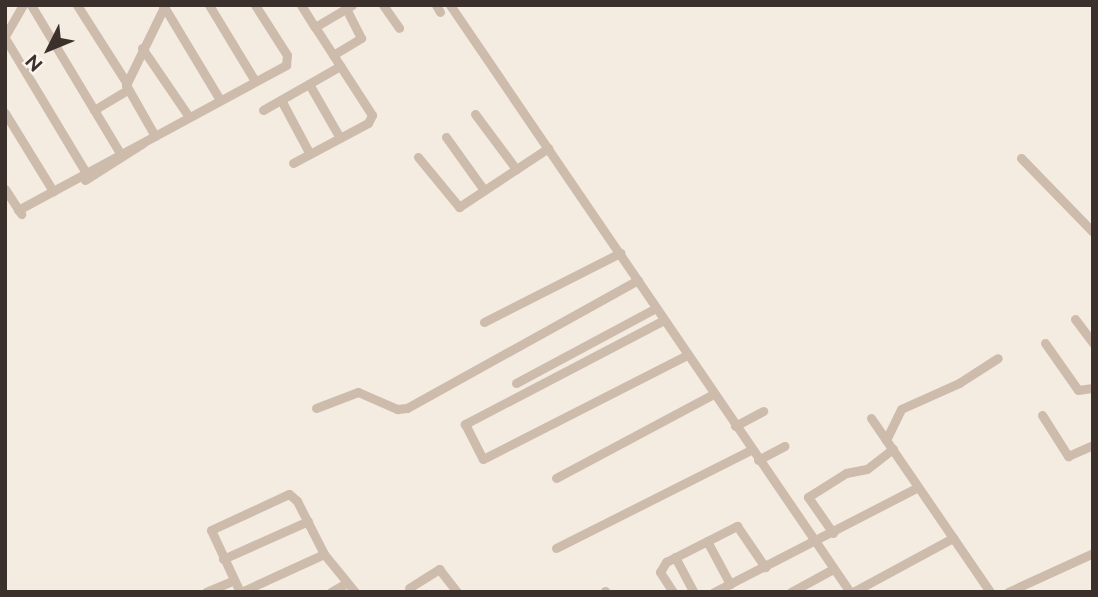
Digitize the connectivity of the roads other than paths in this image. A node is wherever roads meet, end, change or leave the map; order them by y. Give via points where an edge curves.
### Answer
1 (23, 5) edge
2 (31, 5) edge
3 (77, 5) edge
4 (209, 5) edge
5 (255, 5) edge
6 (301, 5) edge
7 (383, 5) edge
8 (450, 5) edge
9 (164, 6) edge
10 (348, 6) edge
11 (315, 27) junction
12 (398, 28) dead end
13 (5, 37) edge
14 (142, 48) junction
15 (333, 55) junction
16 (340, 66) junction
17 (255, 80) junction
18 (309, 84) junction
19 (127, 86) junction
20 (220, 100) junction
21 (281, 100) junction
22 (94, 110) junction
23 (263, 110) dead end
24 (5, 113) edge
25 (475, 114) dead end
26 (189, 117) junction
27 (155, 136) junction
28 (446, 137) dead end
29 (340, 138) junction
30 (143, 143) junction
31 (548, 148) junction
32 (120, 153) junction
33 (310, 154) junction
34 (418, 157) dead end
35 (1021, 158) dead end
36 (293, 163) dead end
37 (516, 169) junction
38 (86, 173) junction
39 (5, 189) edge
40 (484, 190) junction
41 (52, 191) junction
42 (18, 210) junction
43 (1093, 232) edge
44 (620, 253) junction
45 (638, 280) junction
46 (656, 308) junction
47 (1075, 319) dead end
48 (664, 320) junction
49 (484, 322) dead end
50 (1045, 343) dead end
51 (1093, 343) edge
52 (687, 355) junction
53 (998, 358) dead end
54 (516, 383) dead end
55 (1093, 388) edge
56 (713, 394) junction
57 (316, 408) dead end
58 (759, 413) dead end
59 (1042, 415) dead end
60 (871, 418) dead end
61 (737, 425) junction
62 (886, 440) junction
63 (1093, 445) edge
64 (781, 448) dead end
65 (892, 449) junction
66 (751, 450) junction
67 (760, 458) junction
68 (556, 478) dead end
69 (918, 487) junction
70 (308, 521) junction
71 (953, 537) junction
72 (824, 538) junction
73 (706, 541) junction
74 (556, 548) dead end
75 (1093, 553) edge
76 (324, 555) junction
77 (675, 557) junction
78 (223, 559) junction
79 (765, 567) junction
80 (833, 569) junction
81 (234, 580) junction
82 (345, 584) junction
83 (730, 584) junction
84 (408, 591) edge
85 (852, 591) edge
86 (206, 592) edge
87 (241, 592) edge
88 (331, 592) edge
89 (355, 592) edge
90 (457, 592) edge
91 (673, 592) edge
92 (694, 592) edge
93 (715, 592) edge
94 (791, 592) edge
95 (990, 592) edge
96 (1008, 592) edge

1 - 13 street
2 - 22 street
3 - 19 street
4 - 17 street
5 - 17 street via 289,60
6 - 11 street
7 - 12 street
8 - 31 street
9 - 14 street
9 - 20 street
10 - 11 street
10 - 15 street via 361,38
11 - 15 street
13 - 38 street
14 - 19 street
14 - 26 street
15 - 16 street
16 - 18 street
16 - 29 street via 372,115 368,123
17 - 20 street
18 - 21 street
18 - 29 street
19 - 22 street
19 - 27 street
20 - 26 street
21 - 23 street
21 - 33 street
22 - 32 street
24 - 41 street
25 - 37 street
26 - 27 street
27 - 30 street
28 - 40 street
29 - 33 street
30 - 32 street
30 - 42 street via 23,214
31 - 37 street
31 - 44 street
32 - 38 street
33 - 36 street
34 - 40 street via 456,207
35 - 43 street
37 - 40 street
38 - 41 street
39 - 42 street
41 - 42 street
44 - 45 street
44 - 49 street
45 - 46 street
45 - 57 street via 407,408 397,409 358,392
46 - 48 street
46 - 54 street
47 - 51 street
48 - 52 street
48 - 52 street via 465,424 483,459
50 - 55 street via 1078,390
52 - 56 street
53 - 62 street via 959,383 901,409
56 - 61 street
56 - 68 street
58 - 61 street
59 - 63 street via 1068,456
60 - 62 street
61 - 66 street
62 - 65 street
64 - 67 street
65 - 69 street
65 - 72 street via 867,469 846,473 808,497
66 - 67 street
66 - 74 street
67 - 72 street
69 - 71 street
69 - 72 street
70 - 76 street
70 - 78 street
70 - 78 street via 295,497 282,496 212,529
71 - 85 street
71 - 95 street
72 - 79 street
72 - 80 street
73 - 77 street
73 - 79 street via 737,526
73 - 83 street
75 - 96 street
76 - 82 street
76 - 87 street
77 - 91 street via 660,572
77 - 92 street
78 - 81 street
79 - 83 street
80 - 85 street
80 - 94 street
81 - 86 street
81 - 87 street
82 - 88 street
82 - 89 street
83 - 93 street
84 - 90 street via 439,569

